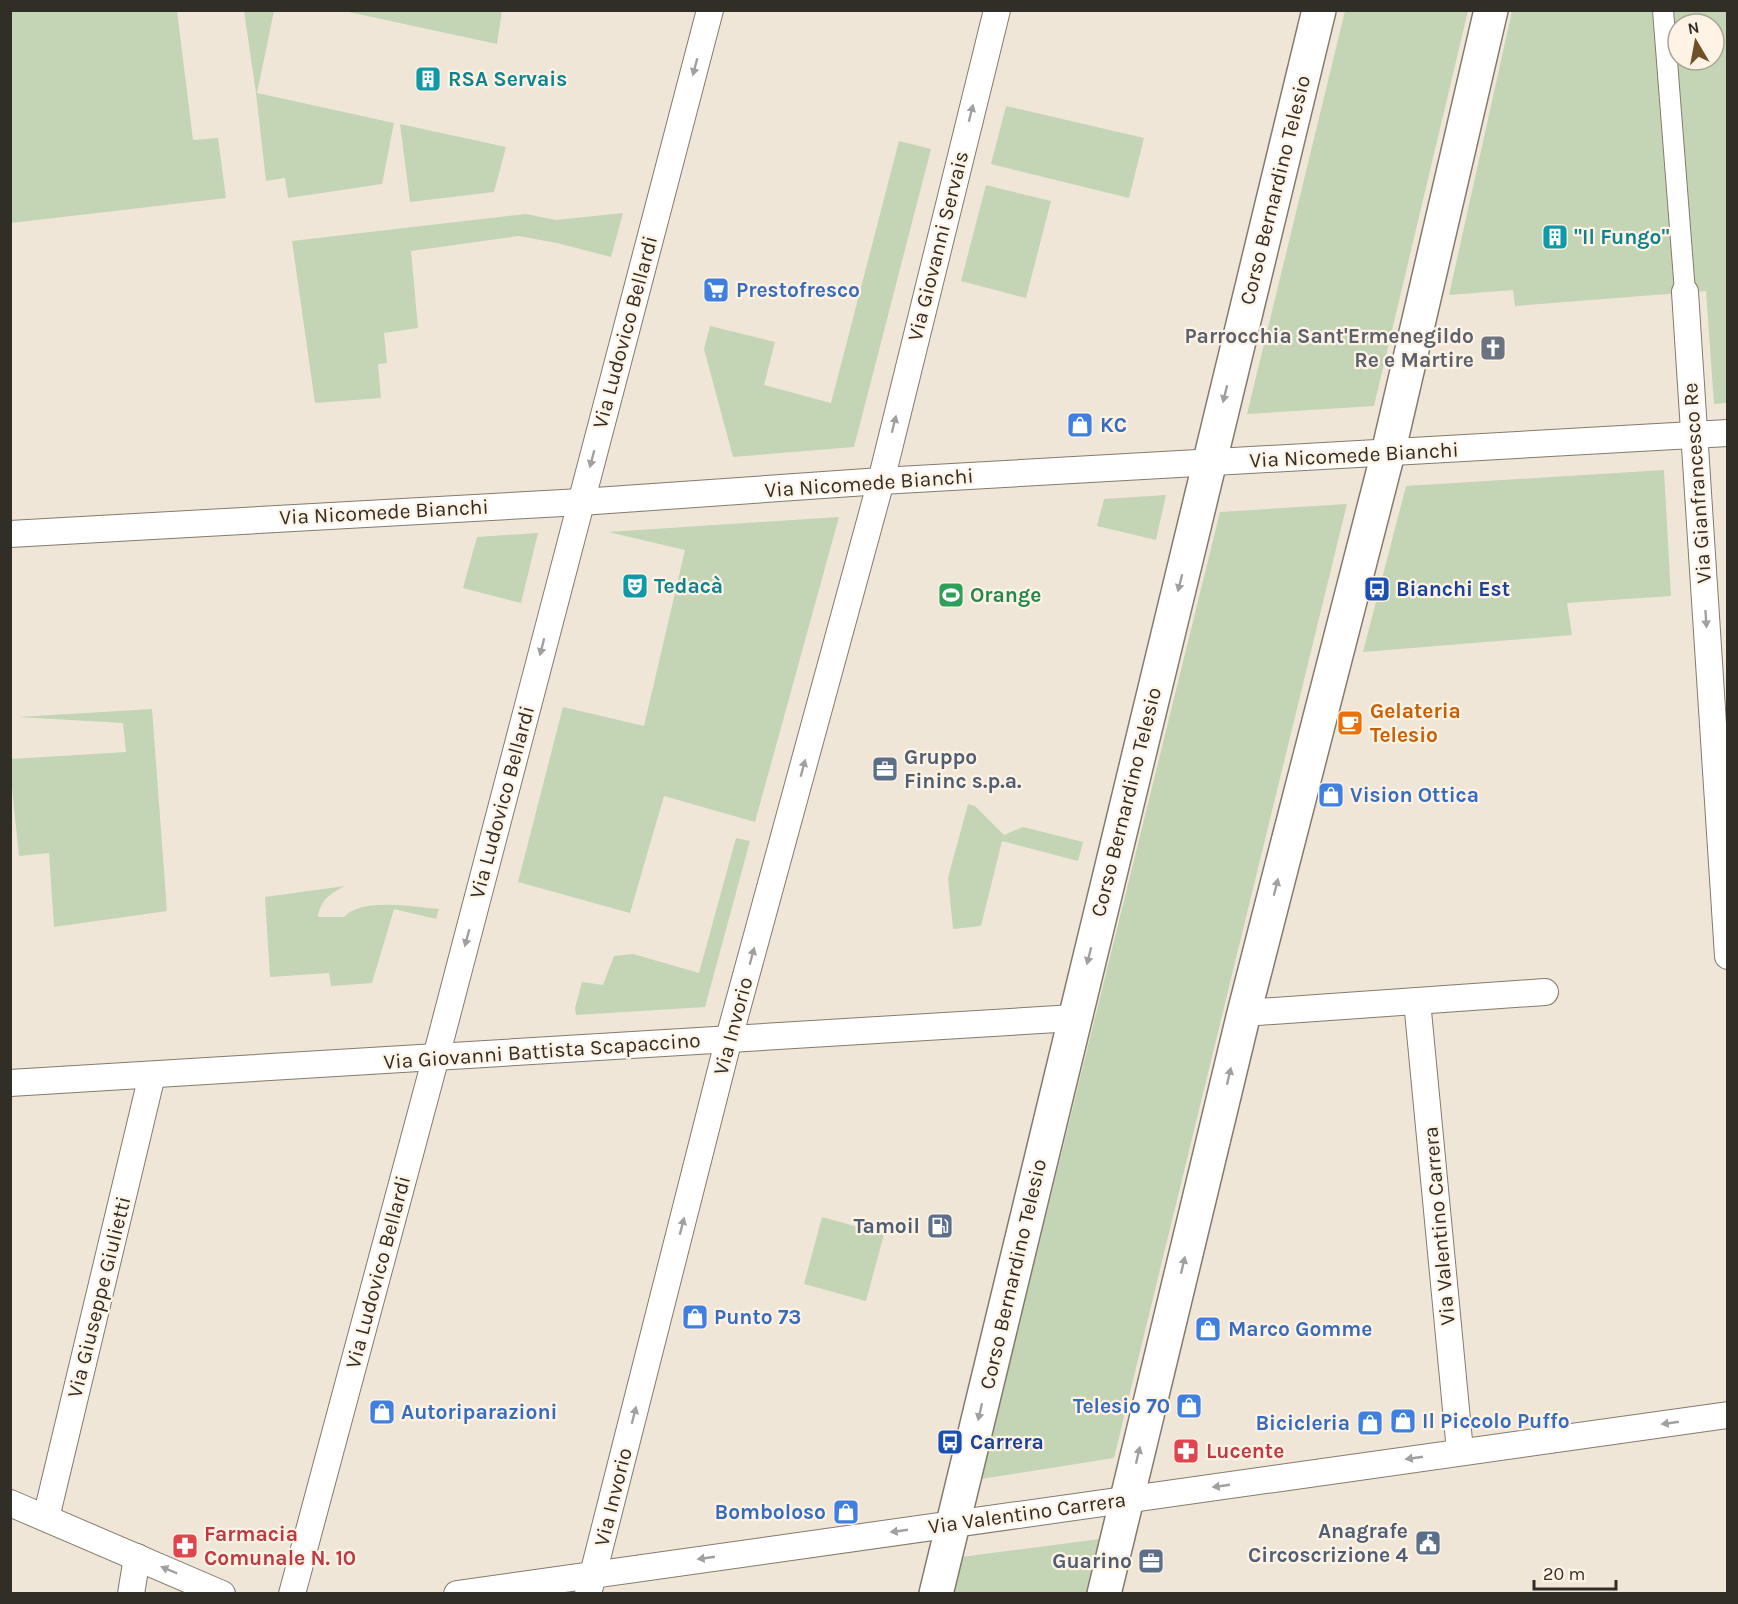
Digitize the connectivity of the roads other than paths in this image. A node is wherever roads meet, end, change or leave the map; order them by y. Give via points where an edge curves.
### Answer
1 (710, 10) edge
2 (997, 10) edge
3 (1319, 10) edge
4 (1491, 10) edge
5 (1663, 10) edge
6 (1685, 292) joint
7 (1728, 433) edge
8 (1694, 435) junction
9 (1388, 453) junction
10 (1209, 462) junction
11 (881, 481) junction
12 (581, 502) junction
13 (10, 534) edge
14 (1722, 779) edge
15 (1728, 956) edge
16 (1545, 992) dead end
17 (1417, 1001) junction
18 (1244, 1013) junction
19 (1074, 1018) junction
20 (729, 1038) junction
21 (435, 1058) junction
22 (152, 1075) junction
23 (10, 1083) edge
24 (1728, 1415) edge
25 (1460, 1451) junction
26 (1128, 1500) junction
27 (10, 1503) edge
28 (46, 1518) junction
29 (952, 1523) junction
30 (137, 1557) junction
31 (591, 1583) edge
32 (132, 1593) edge
33 (222, 1593) edge
34 (291, 1593) edge
35 (457, 1593) edge
36 (936, 1593) edge
37 (1104, 1593) edge

1 -> 12 street, Via Ludovico Bellardi
11 -> 2 street, Via Giovanni Servais
3 -> 10 street, Corso Bernardino Telesio
4 - 9 street
5 - 6 street, Via Gianfrancesco Re
6 - 8 street, Via Gianfrancesco Re
7 - 8 street, Via Nicomede Bianchi
8 - 9 street, Via Nicomede Bianchi
8 -> 14 street, Via Gianfrancesco Re
9 - 10 street, Via Nicomede Bianchi
18 -> 9 street
10 - 11 street, Via Nicomede Bianchi
10 -> 19 street, Corso Bernardino Telesio
11 - 12 street, Via Nicomede Bianchi
20 -> 11 street, Via Invorio
12 - 13 street, Via Nicomede Bianchi
12 -> 21 street, Via Ludovico Bellardi
14 - 15 street, Via Gianfrancesco Re
16 - 17 street
17 - 18 street
17 - 25 street, Via Valentino Carrera
26 -> 18 street
19 - 20 street, Via Giovanni Battista Scapaccino
19 -> 29 street, Corso Bernardino Telesio
20 - 21 street, Via Giovanni Battista Scapaccino
31 -> 20 street, Via Invorio
21 - 22 street, Via Giovanni Battista Scapaccino
21 - 34 street, Via Ludovico Bellardi
22 - 23 street, Via Giovanni Battista Scapaccino
22 - 28 street, Via Giuseppe Giulietti
24 -> 25 street, Via Valentino Carrera
25 -> 26 street, Via Valentino Carrera
26 - 29 street, Via Valentino Carrera
26 - 37 street
27 - 28 street
28 - 30 street
29 -> 31 street, Via Valentino Carrera
29 - 36 street, Corso Bernardino Telesio
30 - 32 street
33 -> 30 street
31 - 35 street, Via Valentino Carrera

